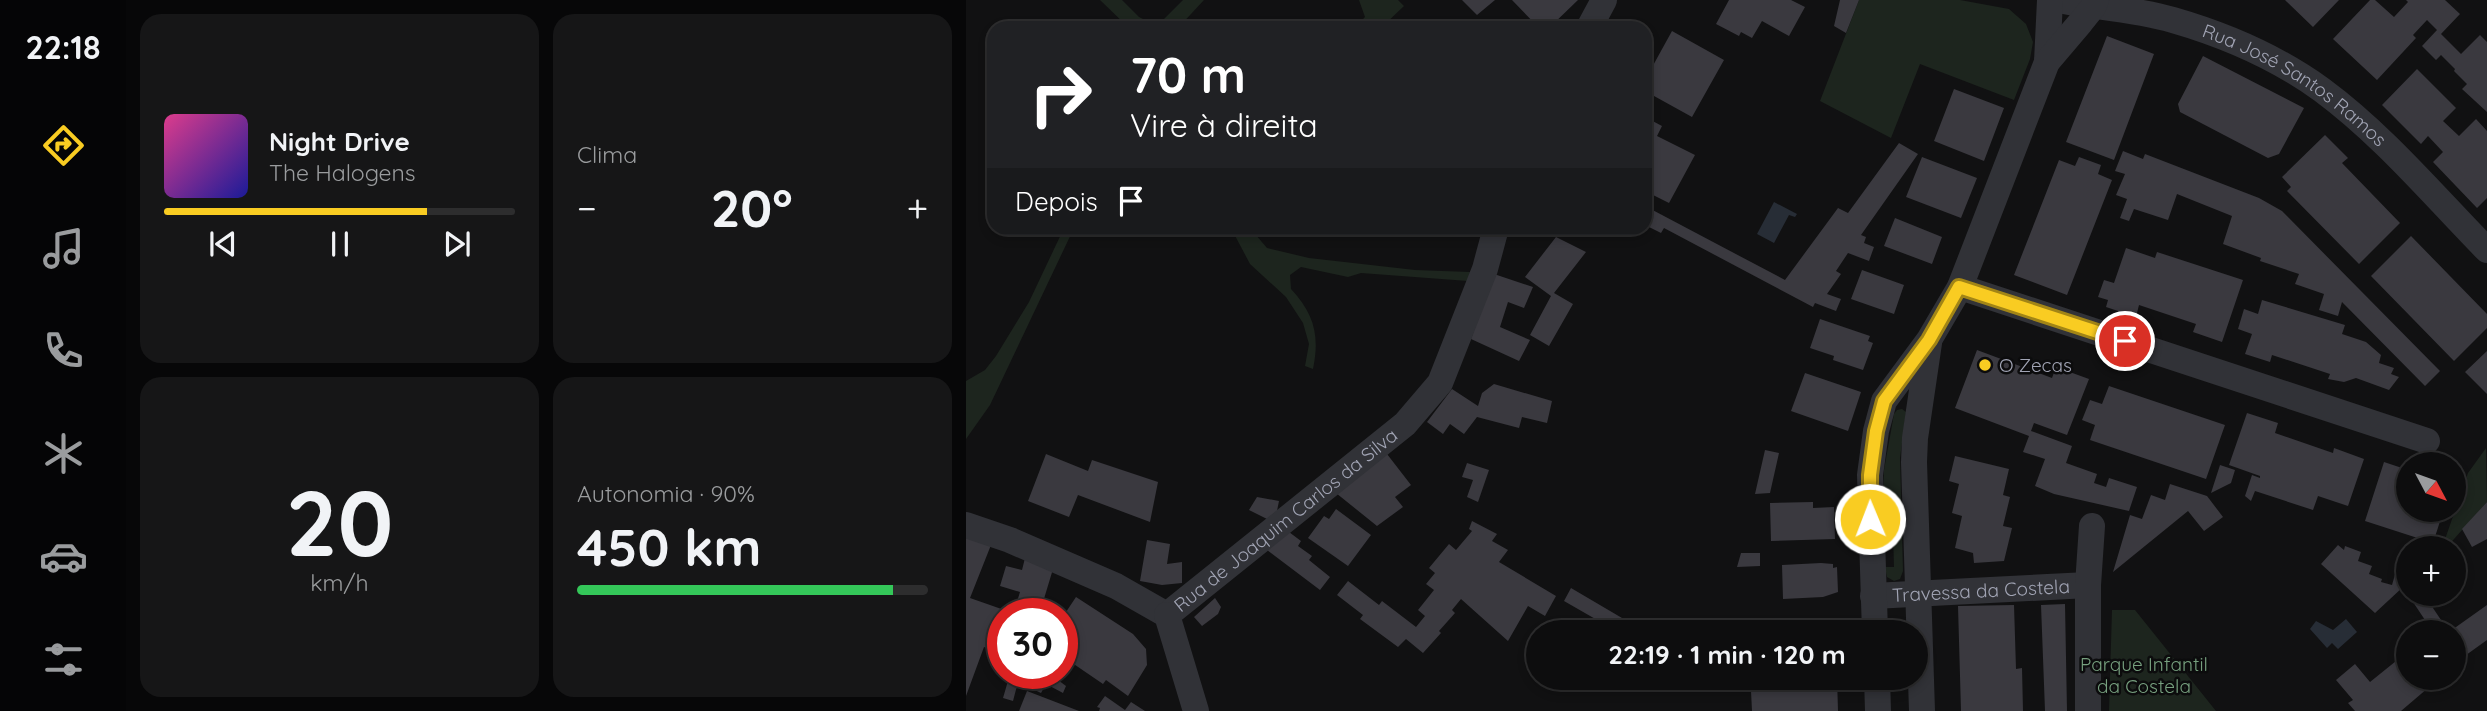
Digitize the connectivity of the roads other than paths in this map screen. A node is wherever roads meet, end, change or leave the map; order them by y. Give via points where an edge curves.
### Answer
1 (1604, 0) edge
2 (2050, 0) edge
3 (2057, 0) edge
4 (2094, 3) edge
5 (1592, 21) edge
6 (2048, 62) junction
7 (1494, 235) edge
8 (2487, 250) edge
9 (1959, 287) junction
10 (1929, 340) junction
11 (2427, 441) dead end
12 (966, 525) edge
13 (2092, 526) dead end
14 (2088, 585) junction
15 (1918, 593) junction
16 (1873, 596) junction
17 (1167, 615) junction
18 (1874, 620) edge
19 (1877, 690) edge
20 (1196, 711) edge
21 (1878, 711) edge
22 (1922, 711) edge
23 (2088, 711) edge

1 - 5 street
2 - 6 street
3 - 4 street, Rua José Santos Ramos
4 - 6 street
4 - 8 street, Rua José Santos Ramos via 2210,32 2279,63 2322,90
6 - 9 street
7 - 17 street, Rua de Joaquim Carlos da Silva via 1440,383 1405,424
9 - 10 street
9 - 11 street
10 - 15 street via 1915,439
10 - 16 street via 1884,401 1876,431 1870,493
12 - 17 street, Rua de Joaquim Carlos da Silva via 1116,586
13 - 14 street, Travessa da Costela
14 - 15 street, Travessa da Costela
14 - 23 street, Travessa da Costela
15 - 16 street, Travessa da Costela
15 - 22 street
16 - 18 street
17 - 20 street
19 - 21 street

